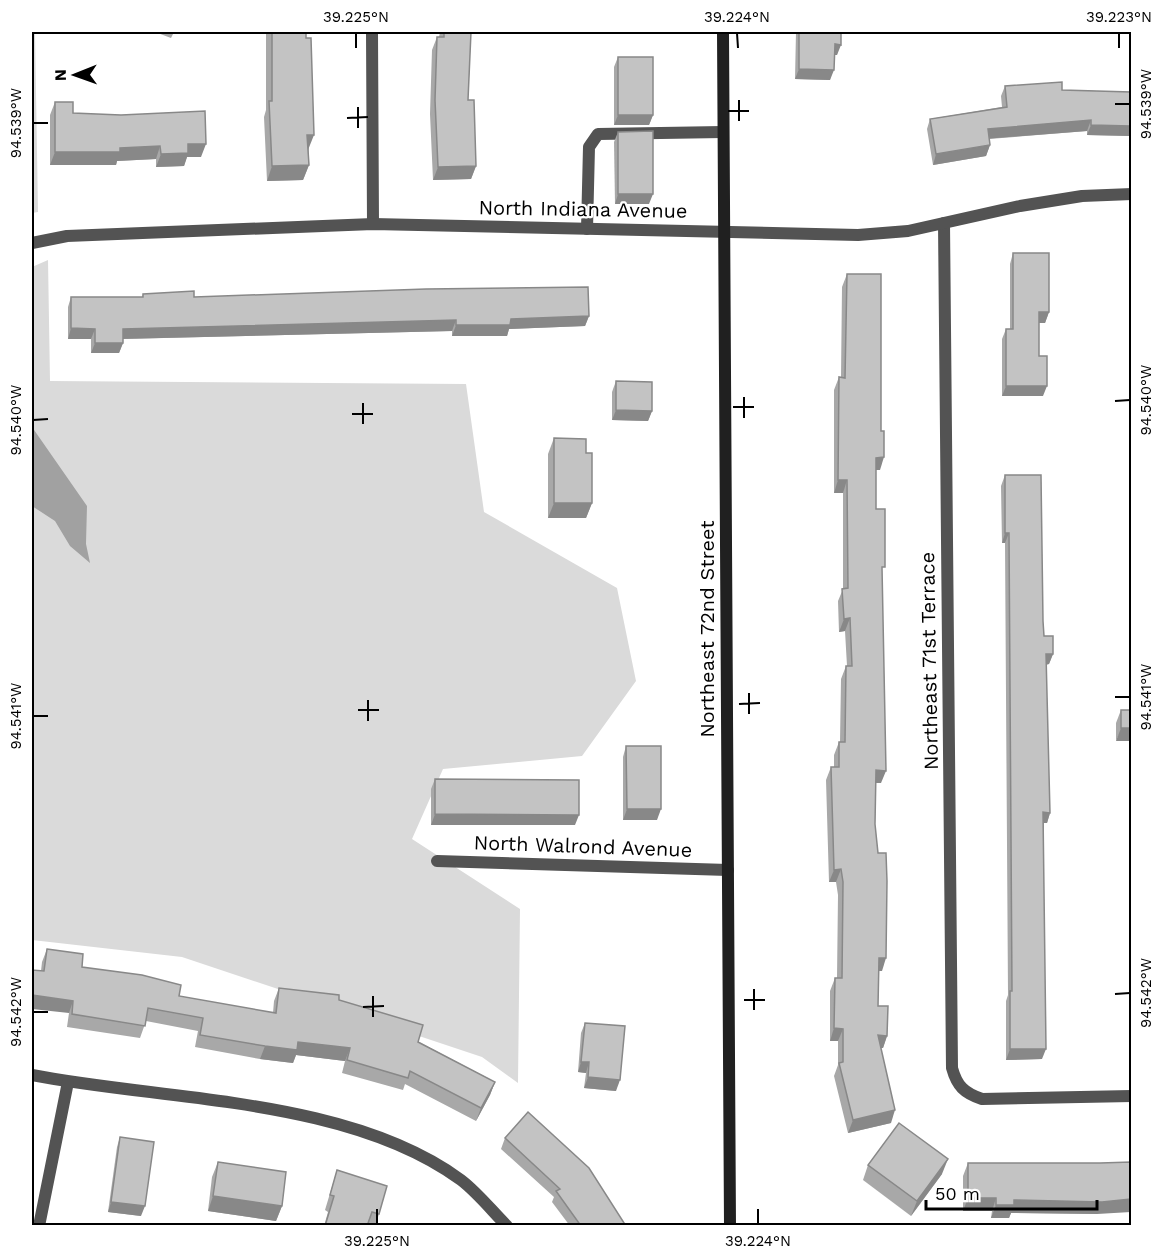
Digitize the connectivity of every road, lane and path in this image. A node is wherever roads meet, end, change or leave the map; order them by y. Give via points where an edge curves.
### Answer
1 (372, 32) edge
2 (723, 32) edge
3 (723, 132) junction
4 (1131, 194) edge
5 (944, 223) junction
6 (373, 224) junction
7 (587, 229) junction
8 (724, 232) junction
9 (32, 243) edge
10 (437, 861) dead end
11 (728, 870) junction
12 (32, 1075) edge
13 (69, 1082) junction
14 (1131, 1096) edge
15 (39, 1226) edge
16 (507, 1226) edge
17 (730, 1226) edge

1 - 6 street
2 - 3 main road, Northeast 72nd Street
3 - 7 street via 598,134 589,147
3 - 8 main road, Northeast 72nd Street
4 - 5 street, North Indiana Avenue via 1083,196
5 - 8 street, North Indiana Avenue via 858,235
5 - 14 street, Northeast 71st Terrace via 952,1068 956,1083 967,1094 982,1099
6 - 7 street, North Indiana Avenue
6 - 9 street, North Indiana Avenue via 67,236
7 - 8 street, North Indiana Avenue
8 - 11 main road, Northeast 72nd Street
10 - 11 street, North Walrond Avenue
11 - 17 main road, Northeast 72nd Street
12 - 13 street
13 - 15 street
13 - 16 street via 284,1111 364,1133 415,1154 462,1181

